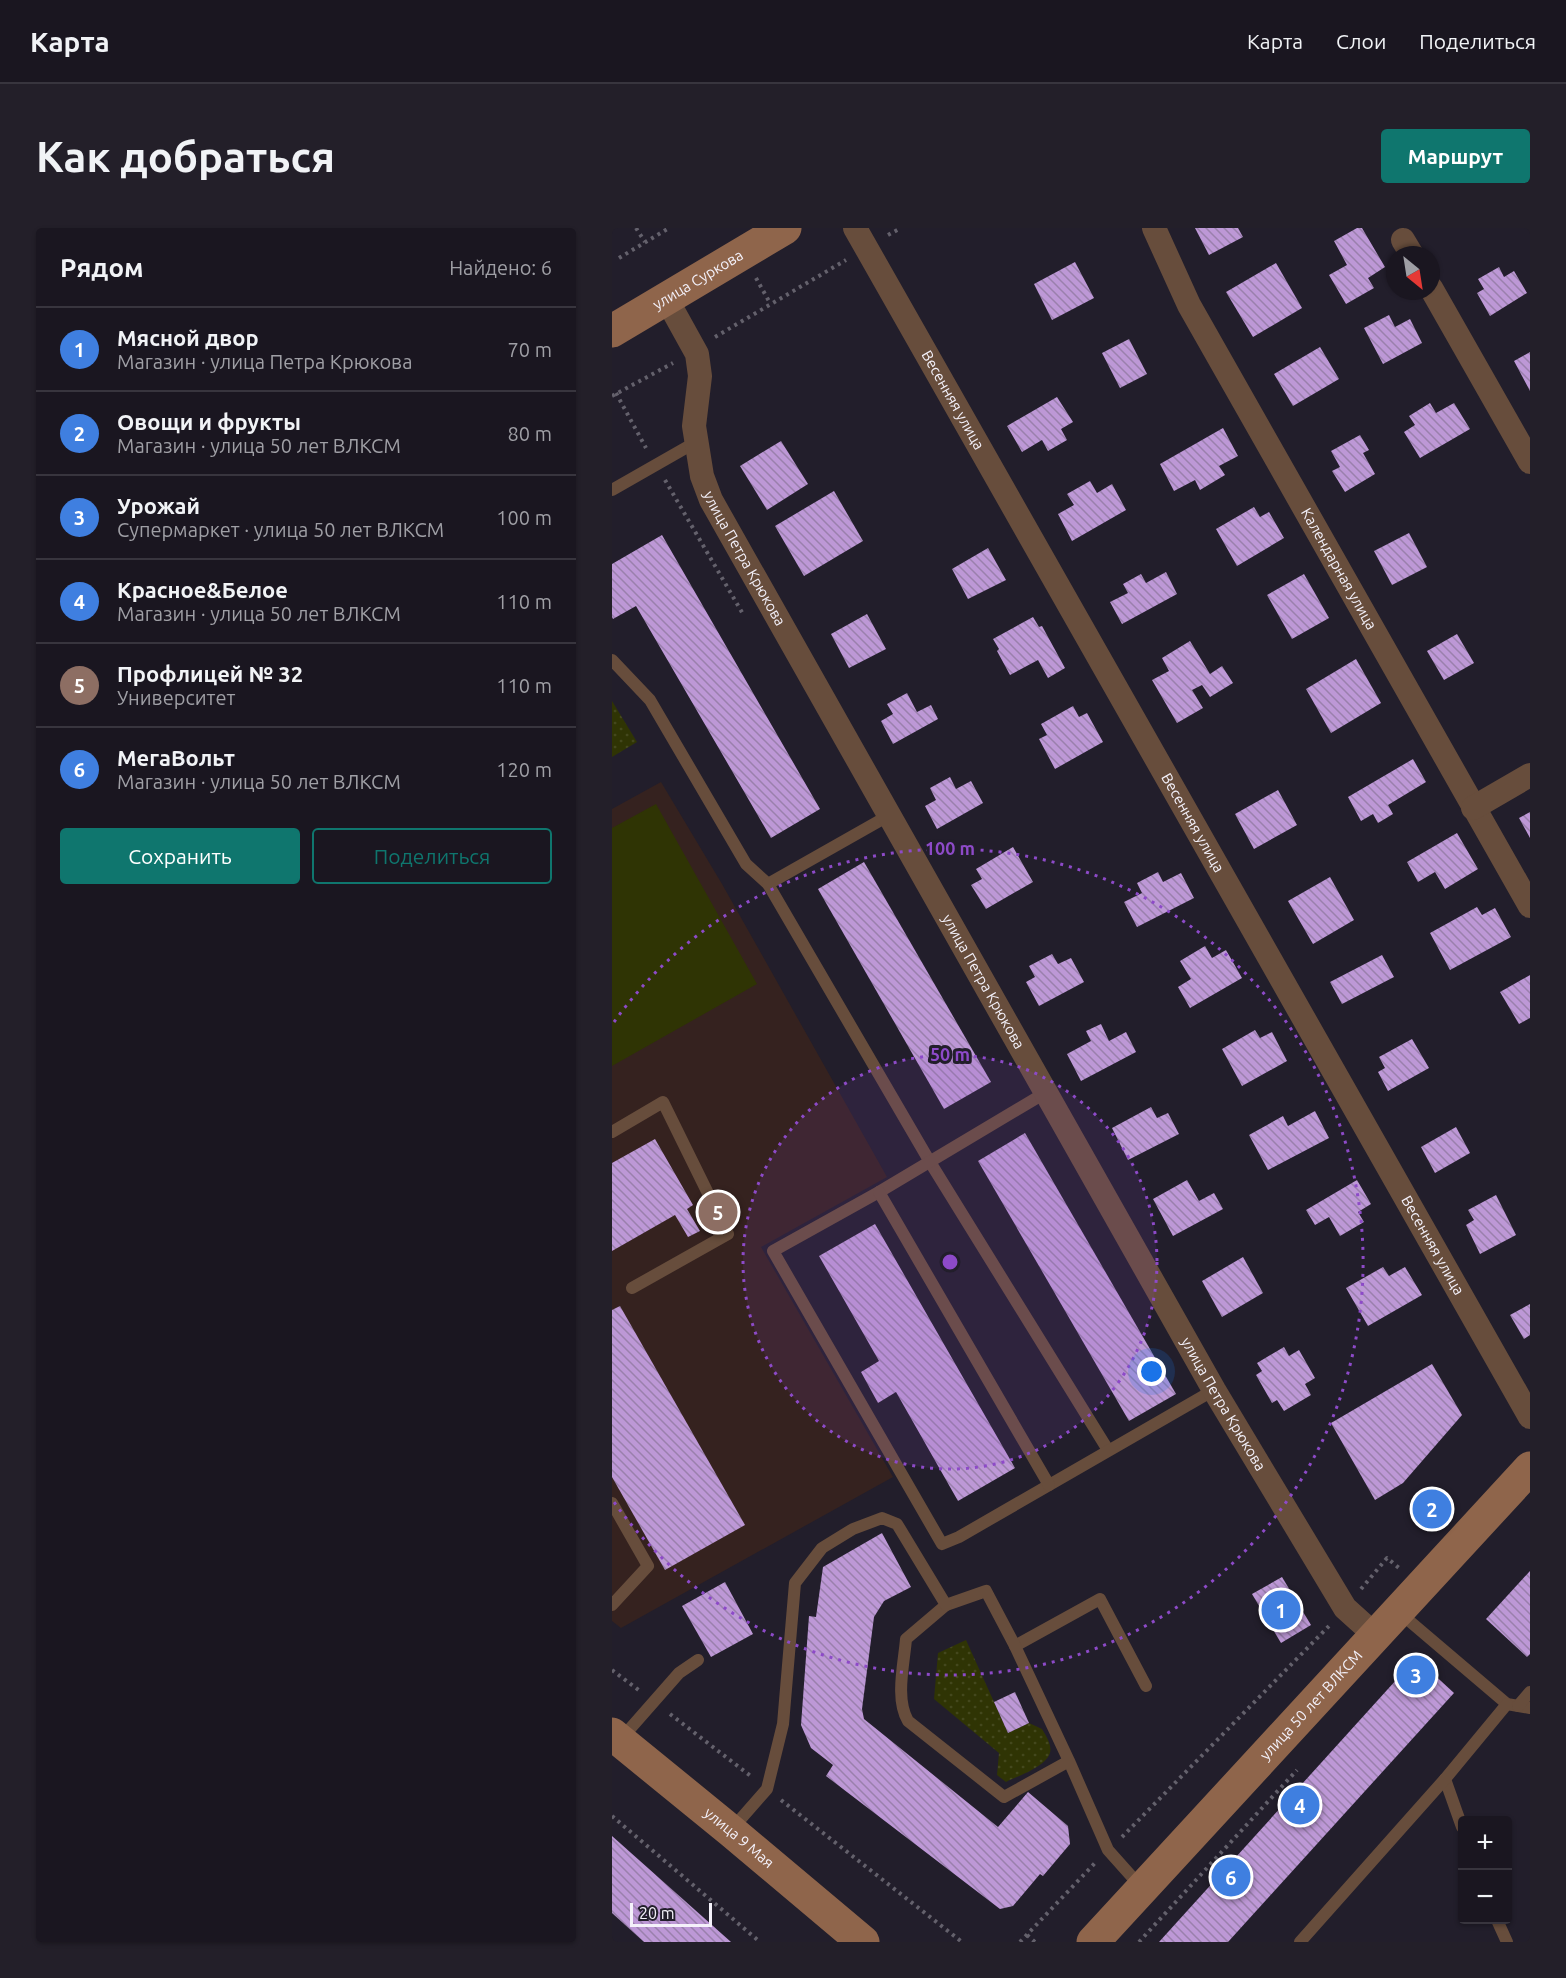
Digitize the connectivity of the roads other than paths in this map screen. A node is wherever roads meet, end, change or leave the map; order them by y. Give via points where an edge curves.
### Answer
1 (785, 228) edge
2 (1154, 228) edge
3 (861, 238) edge
4 (666, 298) junction
5 (1438, 300) edge
6 (612, 331) edge
7 (696, 442) junction
8 (1530, 462) edge
9 (612, 490) edge
10 (613, 664) edge
11 (1530, 775) edge
12 (1473, 808) junction
13 (888, 816) junction
14 (768, 884) junction
15 (1530, 906) edge
16 (1046, 1093) junction
17 (612, 1132) edge
18 (930, 1162) junction
19 (879, 1192) junction
20 (632, 1288) dead end
21 (1215, 1390) junction
22 (1530, 1417) edge
23 (1108, 1450) junction
24 (1530, 1468) edge
25 (1049, 1485) junction
26 (612, 1503) edge
27 (612, 1605) edge
28 (946, 1605) junction
29 (1399, 1612) junction
30 (1376, 1636) junction
31 (1015, 1646) junction
32 (698, 1660) dead end
33 (1146, 1686) dead end
34 (1530, 1692) edge
35 (1518, 1706) edge
36 (616, 1737) edge
37 (1069, 1761) junction
38 (1445, 1779) junction
39 (1458, 1816) edge
40 (731, 1830) junction
41 (1142, 1888) junction
42 (1499, 1924) edge
43 (1099, 1940) edge
44 (862, 1942) edge
45 (1300, 1942) edge
46 (1508, 1942) edge

1 - 4 main road, улица Суркова
2 - 12 street, Календарная улица via 1189,305
3 - 22 street, Весенняя улица
4 - 6 main road, улица Суркова
4 - 7 street, улица Петра Крюкова via 697,354 700,376
5 - 8 street
7 - 9 lane
7 - 13 street, улица Петра Крюкова via 711,500
10 - 14 lane via 650,700 746,864
11 - 12 street
12 - 15 street, Календарная улица
13 - 14 lane
13 - 16 street, улица Петра Крюкова
14 - 18 lane
16 - 18 lane
16 - 21 street, улица Петра Крюкова
17 - 20 lane via 663,1102 728,1234
18 - 19 lane
18 - 23 lane
19 - 25 lane
19 - 25 lane via 773,1251 942,1544
21 - 23 lane
21 - 30 street, улица Петра Крюкова via 1346,1608
23 - 25 lane
24 - 29 main road, улица 50 лет ВЛКСМ
26 - 27 lane via 648,1566
28 - 31 lane via 986,1591
28 - 37 lane via 906,1639 902,1712 908,1721 1004,1797
28 - 40 lane via 897,1524 882,1518 853,1529 822,1548 795,1583 783,1724 767,1789
29 - 30 main road, улица 50 лет ВЛКСМ
29 - 35 lane
30 - 41 main road, улица 50 лет ВЛКСМ
31 - 33 lane via 1100,1599
31 - 37 lane
32 - 36 lane via 679,1673 656,1702
34 - 35 lane
35 - 38 lane
36 - 40 main road, улица 9 Мая
37 - 41 lane via 1108,1850
38 - 39 lane
38 - 45 lane
40 - 44 main road, улица 9 Мая
41 - 43 main road, улица 50 лет ВЛКСМ
42 - 46 lane

